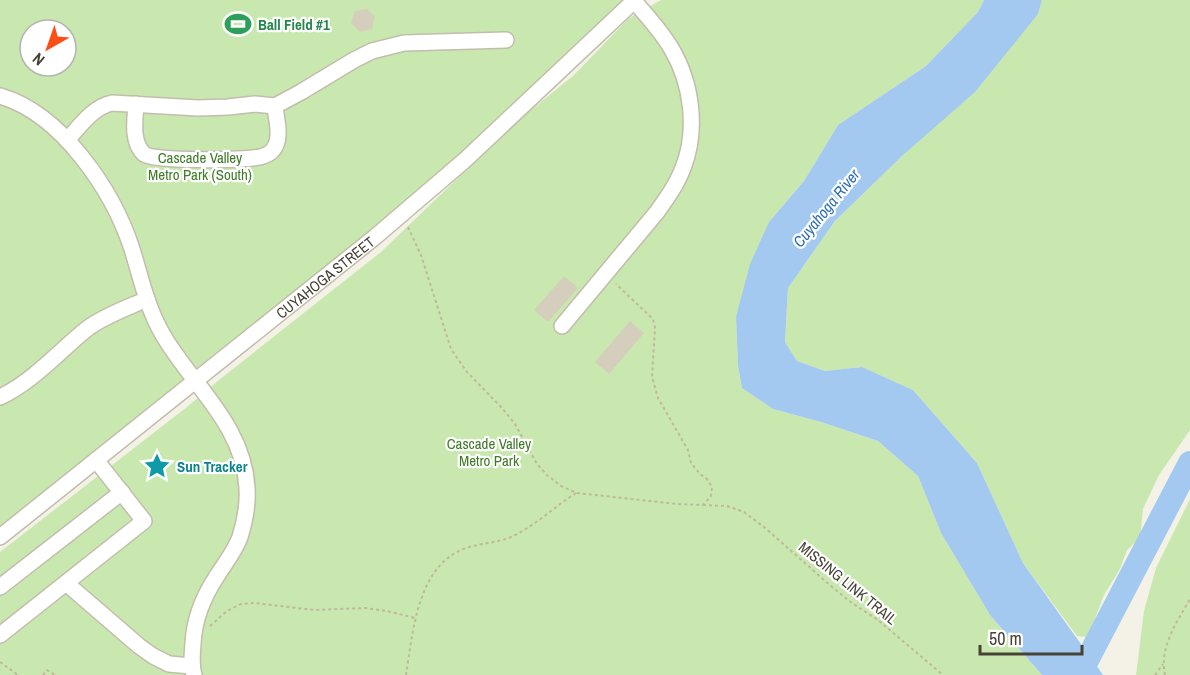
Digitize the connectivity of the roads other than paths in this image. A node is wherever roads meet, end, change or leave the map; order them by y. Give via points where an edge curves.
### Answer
1 (634, 0) edge
2 (506, 39) dead end
3 (0, 96) edge
4 (136, 104) junction
5 (274, 106) junction
6 (67, 140) junction
7 (147, 299) junction
8 (562, 326) dead end
9 (195, 381) junction
10 (0, 397) edge
11 (96, 460) junction
12 (122, 492) junction
13 (0, 537) edge
14 (66, 583) junction
15 (0, 587) edge
16 (0, 635) edge
17 (193, 670) edge

1 - 8 street via 682,68 690,104 688,153 671,193
1 - 9 street, CUYAHOGA STREET via 465,160
2 - 5 street via 404,43 372,51
3 - 6 street via 35,112
4 - 5 street via 198,108
4 - 5 street via 136,138 144,154 150,158 178,159 234,159 268,154 278,134
4 - 6 street via 103,105
6 - 7 street via 109,196 132,248
7 - 9 street via 163,334
7 - 10 street via 90,327
9 - 11 street, CUYAHOGA STREET
9 - 17 street via 237,443 247,489 239,538 197,615
11 - 12 street
11 - 13 street, CUYAHOGA STREET
12 - 14 street via 144,521
12 - 15 street
14 - 16 street
14 - 17 street via 153,656

